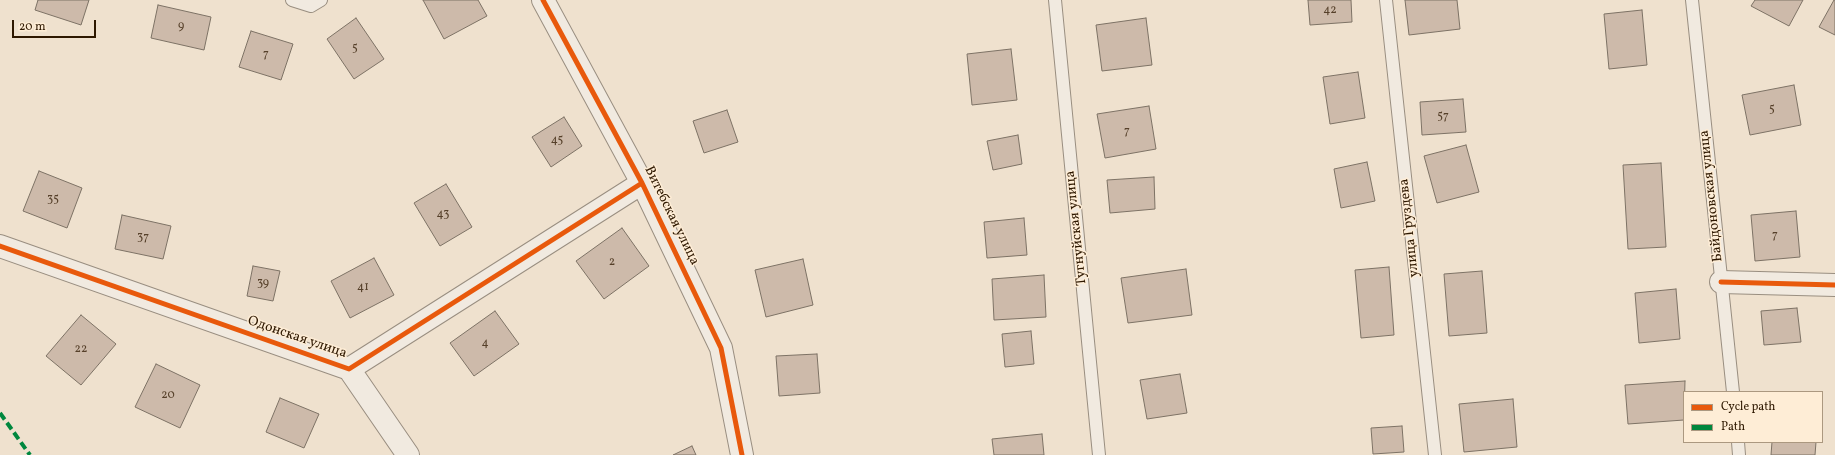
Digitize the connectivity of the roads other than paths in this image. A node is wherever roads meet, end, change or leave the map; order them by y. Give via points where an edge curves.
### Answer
1 (292, 0) edge
2 (321, 0) edge
3 (543, 0) edge
4 (1054, 0) edge
5 (1386, 0) edge
6 (1692, 0) edge
7 (642, 183) junction
8 (0, 246) edge
9 (1721, 282) junction
10 (1835, 285) edge
11 (349, 369) junction
12 (1733, 391) edge
13 (1738, 443) edge
14 (408, 455) edge
15 (742, 455) edge
16 (1099, 455) edge
17 (1435, 455) edge
18 (1739, 455) edge

1 - 2 lane via 311,6
3 - 7 street, Витебская улица
4 - 16 lane, Тугнуйская улица
5 - 17 lane, улица Груздева
6 - 9 lane, Байдоновская улица
7 - 11 street, Одонская улица
7 - 15 street, Витебская улица via 721,348
8 - 11 street, Одонская улица
9 - 10 street
9 - 12 lane, Байдоновская улица
11 - 14 street, Одонская улица
13 - 18 lane

